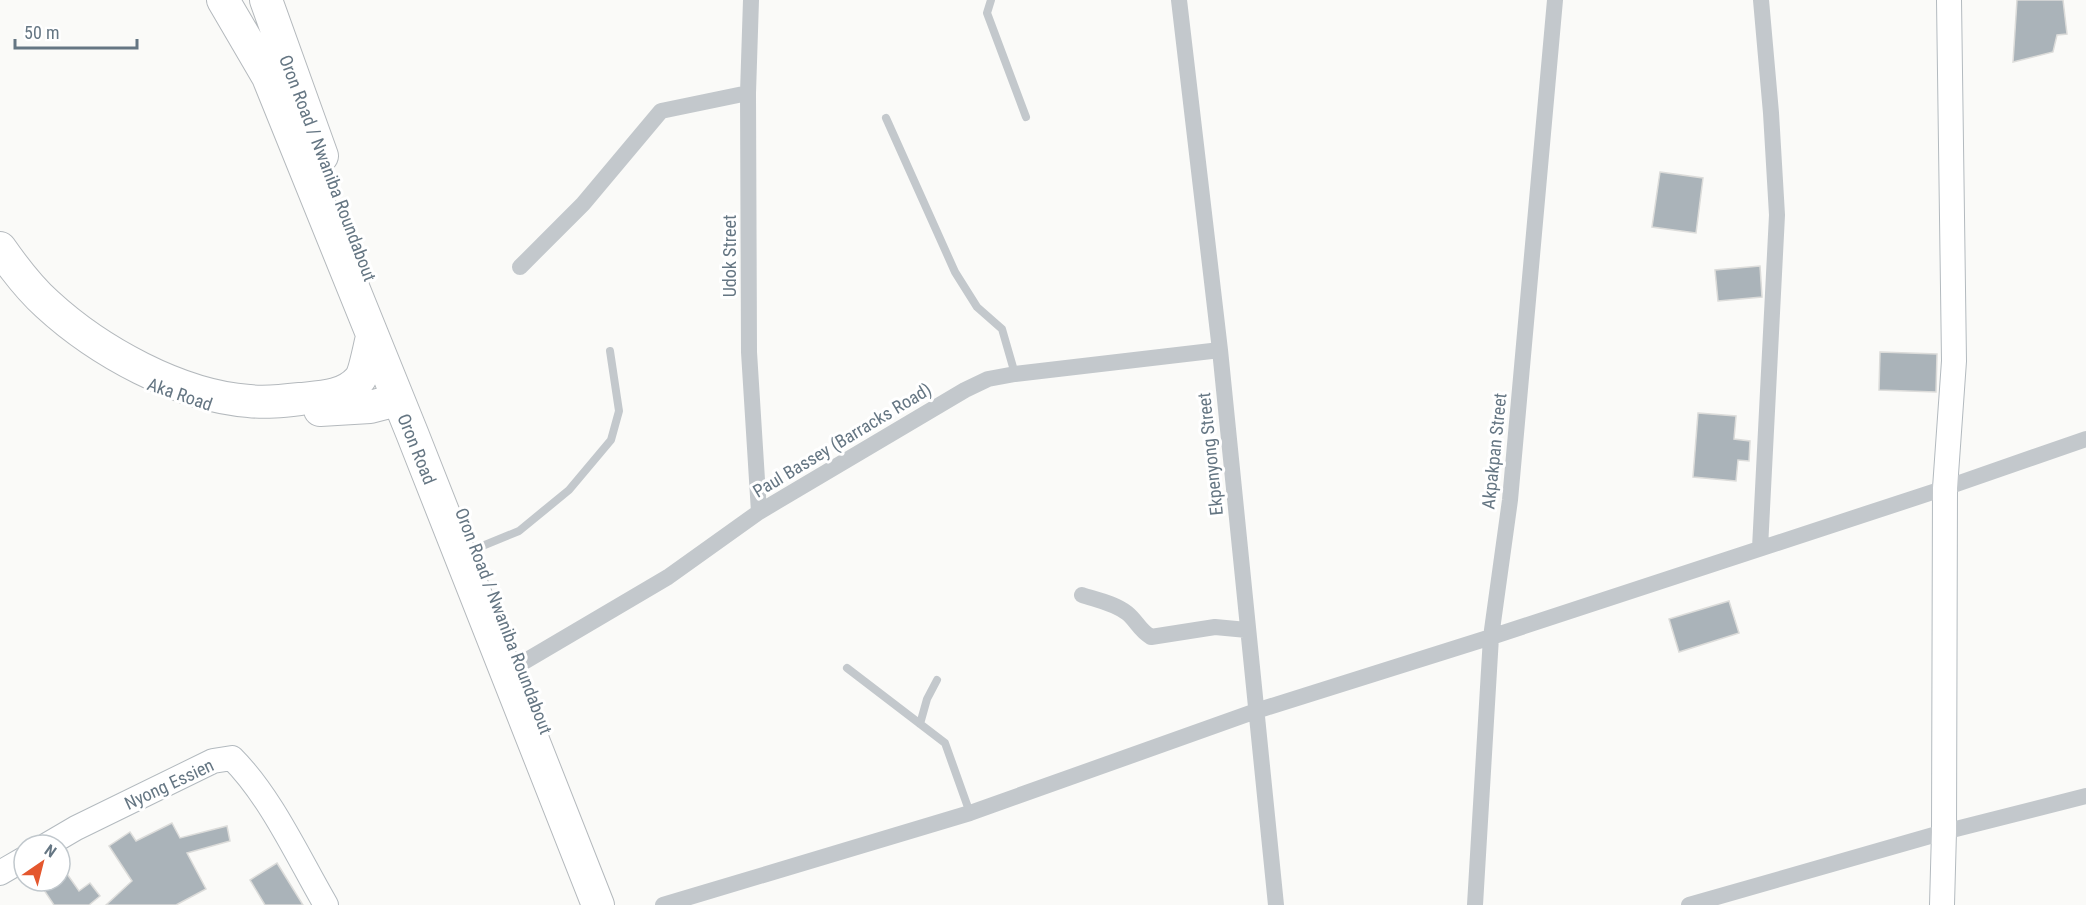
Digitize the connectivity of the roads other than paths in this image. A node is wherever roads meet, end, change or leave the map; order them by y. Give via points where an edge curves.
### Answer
1 (223, 0) edge
2 (266, 0) edge
3 (751, 0) edge
4 (991, 0) edge
5 (1179, 0) edge
6 (1555, 0) edge
7 (1761, 0) edge
8 (1949, 0) edge
9 (748, 93) junction
10 (1026, 117) dead end
11 (886, 118) dead end
12 (0, 249) edge
13 (520, 267) dead end
14 (0, 272) edge
15 (372, 337) junction
16 (1220, 350) junction
17 (610, 351) dead end
18 (1015, 374) junction
19 (397, 400) junction
20 (2086, 439) edge
21 (1945, 488) junction
22 (759, 512) junction
23 (1760, 548) junction
24 (475, 549) junction
25 (1082, 595) dead end
26 (1247, 630) junction
27 (1491, 637) junction
28 (522, 663) junction
29 (847, 668) dead end
30 (938, 680) dead end
31 (1256, 711) junction
32 (920, 723) junction
33 (2086, 796) edge
34 (970, 813) junction
35 (1944, 832) junction
36 (67, 833) edge
37 (326, 905) edge
38 (598, 905) edge
39 (616, 905) edge
40 (663, 905) edge
41 (1276, 905) edge
42 (1475, 905) edge
43 (1689, 905) edge
44 (1942, 905) edge

1 - 15 highway, Oron Road via 268,77
2 - 24 highway, Oron Road / Nwaniba Roundabout via 343,212
3 - 9 street, Udok Street
4 - 10 lane via 987,13
5 - 16 street, Ekpenyong Street
6 - 27 street, Akpakpan Street via 1510,500
7 - 23 street via 1777,215
8 - 21 street via 1954,361
9 - 13 street via 662,111 584,204
9 - 22 street, Udok Street via 749,352
11 - 18 lane via 955,272 977,307 1002,329
12 - 15 highway via 47,304 101,344 181,386 228,399 278,401 336,394 350,388 361,379
14 - 19 highway, Aka Road via 67,336 109,364 176,396 244,413 370,407
15 - 19 highway, Oron Road
16 - 18 street, Paul Bassey (Barracks Road)
16 - 26 street, Ekpenyong Street
17 - 24 lane via 619,411 611,440 570,490 519,531
18 - 22 street, Paul Bassey (Barracks Road) via 988,379 965,390
19 - 38 highway, Oron Road
20 - 21 street
21 - 23 street
21 - 35 street
22 - 28 street, Paul Bassey (Barracks Road) via 668,577
23 - 27 street
24 - 28 highway, Oron Road / Nwaniba Roundabout
25 - 26 street via 1128,614 1151,637 1215,627
26 - 31 street, Ekpenyong Street
27 - 31 street
27 - 42 street, Akpakpan Street
28 - 39 highway, Oron Road / Nwaniba Roundabout
29 - 32 lane
30 - 32 lane
31 - 34 street
31 - 41 street, Ekpenyong Street
32 - 34 lane via 945,743
33 - 35 street
34 - 40 street
35 - 43 street
35 - 44 street
36 - 37 street, Nyong Essien via 213,761 232,758 262,795

